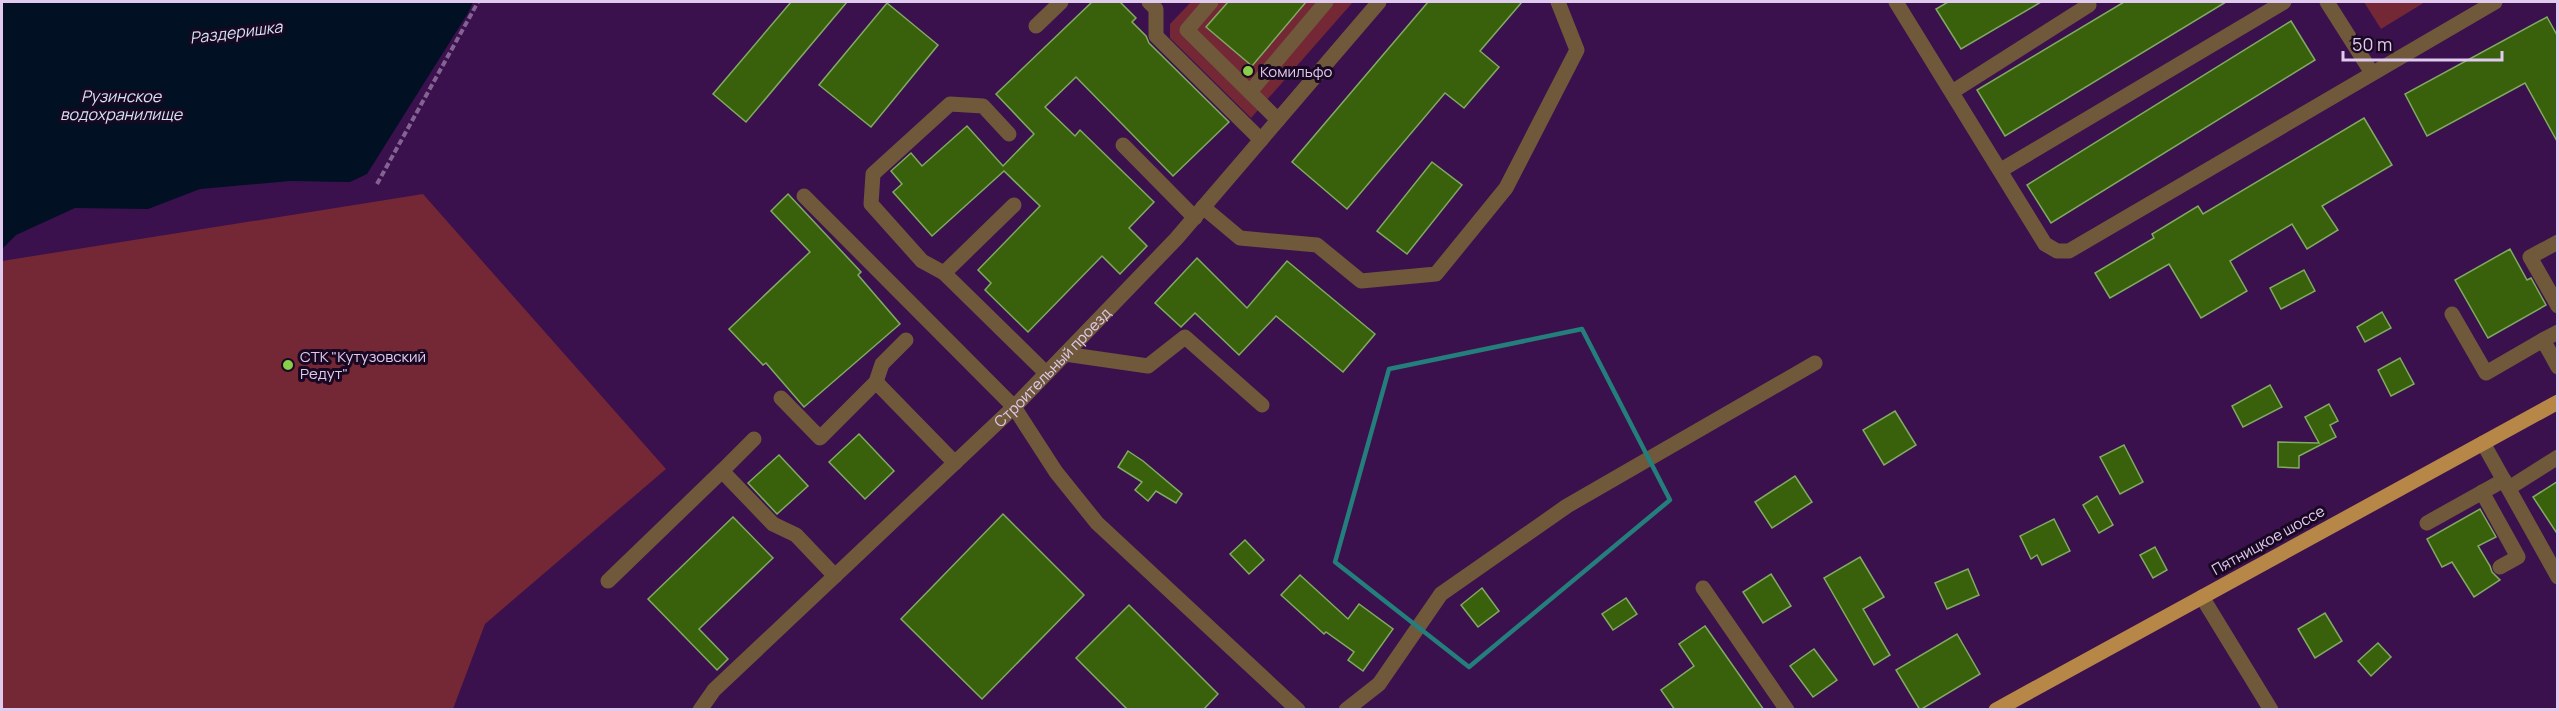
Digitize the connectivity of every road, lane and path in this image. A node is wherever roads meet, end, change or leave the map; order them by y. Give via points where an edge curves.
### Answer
1 (478, 2) edge
2 (1061, 2) edge
3 (1149, 2) edge
4 (1211, 2) edge
5 (1326, 2) edge
6 (1379, 2) edge
7 (1558, 2) edge
8 (1896, 2) edge
9 (2284, 2) edge
10 (2327, 2) edge
11 (2495, 2) edge
12 (2089, 5) dead end
13 (1036, 26) dead end
14 (2372, 73) junction
15 (1250, 92) junction
16 (1952, 92) junction
17 (1278, 120) junction
18 (1010, 134) dead end
19 (1261, 140) junction
20 (1123, 144) dead end
21 (2001, 170) junction
22 (377, 184) dead end
23 (804, 196) dead end
24 (1014, 205) dead end
25 (1199, 213) junction
26 (2558, 242) edge
27 (944, 273) junction
28 (2558, 306) edge
29 (2452, 314) dead end
30 (2558, 332) edge
31 (906, 340) dead end
32 (2543, 340) junction
33 (1065, 354) junction
34 (1815, 363) dead end
35 (2558, 367) edge
36 (1046, 373) junction
37 (876, 382) junction
38 (781, 398) dead end
39 (2558, 402) edge
40 (1262, 405) dead end
41 (1014, 407) junction
42 (754, 439) dead end
43 (2483, 443) junction
44 (2558, 457) edge
45 (955, 463) junction
46 (722, 471) junction
47 (2506, 484) junction
48 (2482, 492) junction
49 (2427, 523) dead end
50 (2500, 567) dead end
51 (835, 576) junction
52 (2558, 577) edge
53 (608, 581) dead end
54 (1703, 588) dead end
55 (2202, 597) junction
56 (700, 710) edge
57 (1298, 710) edge
58 (1346, 710) edge
59 (1787, 710) edge
60 (1996, 710) edge
61 (2271, 710) edge

1 - 22 path
2 - 13 street
3 - 19 street via 1156,9 1156,36
4 - 15 street via 1187,30
5 - 15 street
6 - 17 street, Строительный проезд
7 - 25 street via 1576,50 1506,188 1436,274 1360,281 1317,245 1240,238
8 - 16 street
9 - 21 street
10 - 14 street
11 - 14 street
12 - 16 street
14 - 21 street via 2069,250 2057,251 2045,244
15 - 17 street
16 - 21 street
17 - 19 street, Строительный проезд
18 - 27 street via 982,106 950,104 873,174 871,204 922,261
19 - 25 street, Строительный проезд
20 - 25 street
23 - 41 street
24 - 27 street
25 - 33 street, Строительный проезд
26 - 28 street via 2530,257
27 - 36 street
29 - 32 street via 2486,373
30 - 32 street
31 - 37 street via 882,364
32 - 35 street
33 - 36 street, Строительный проезд
33 - 40 street via 1148,366 1185,337
34 - 58 street via 1567,506 1441,594 1379,684
36 - 41 street, Строительный проезд
37 - 38 street via 820,438
37 - 45 street
39 - 43 main road, Пятницкое шоссе
41 - 45 street, Строительный проезд
41 - 57 street via 1056,472 1097,523
42 - 46 street
43 - 47 street
43 - 55 main road, Пятницкое шоссе
44 - 47 street
45 - 51 street, Строительный проезд
46 - 51 street via 773,524 796,535
46 - 53 street
47 - 48 street
47 - 52 street
48 - 49 street
48 - 50 street via 2518,556
51 - 56 street, Строительный проезд via 714,690
54 - 59 street
55 - 60 main road, Пятницкое шоссе
55 - 61 street

